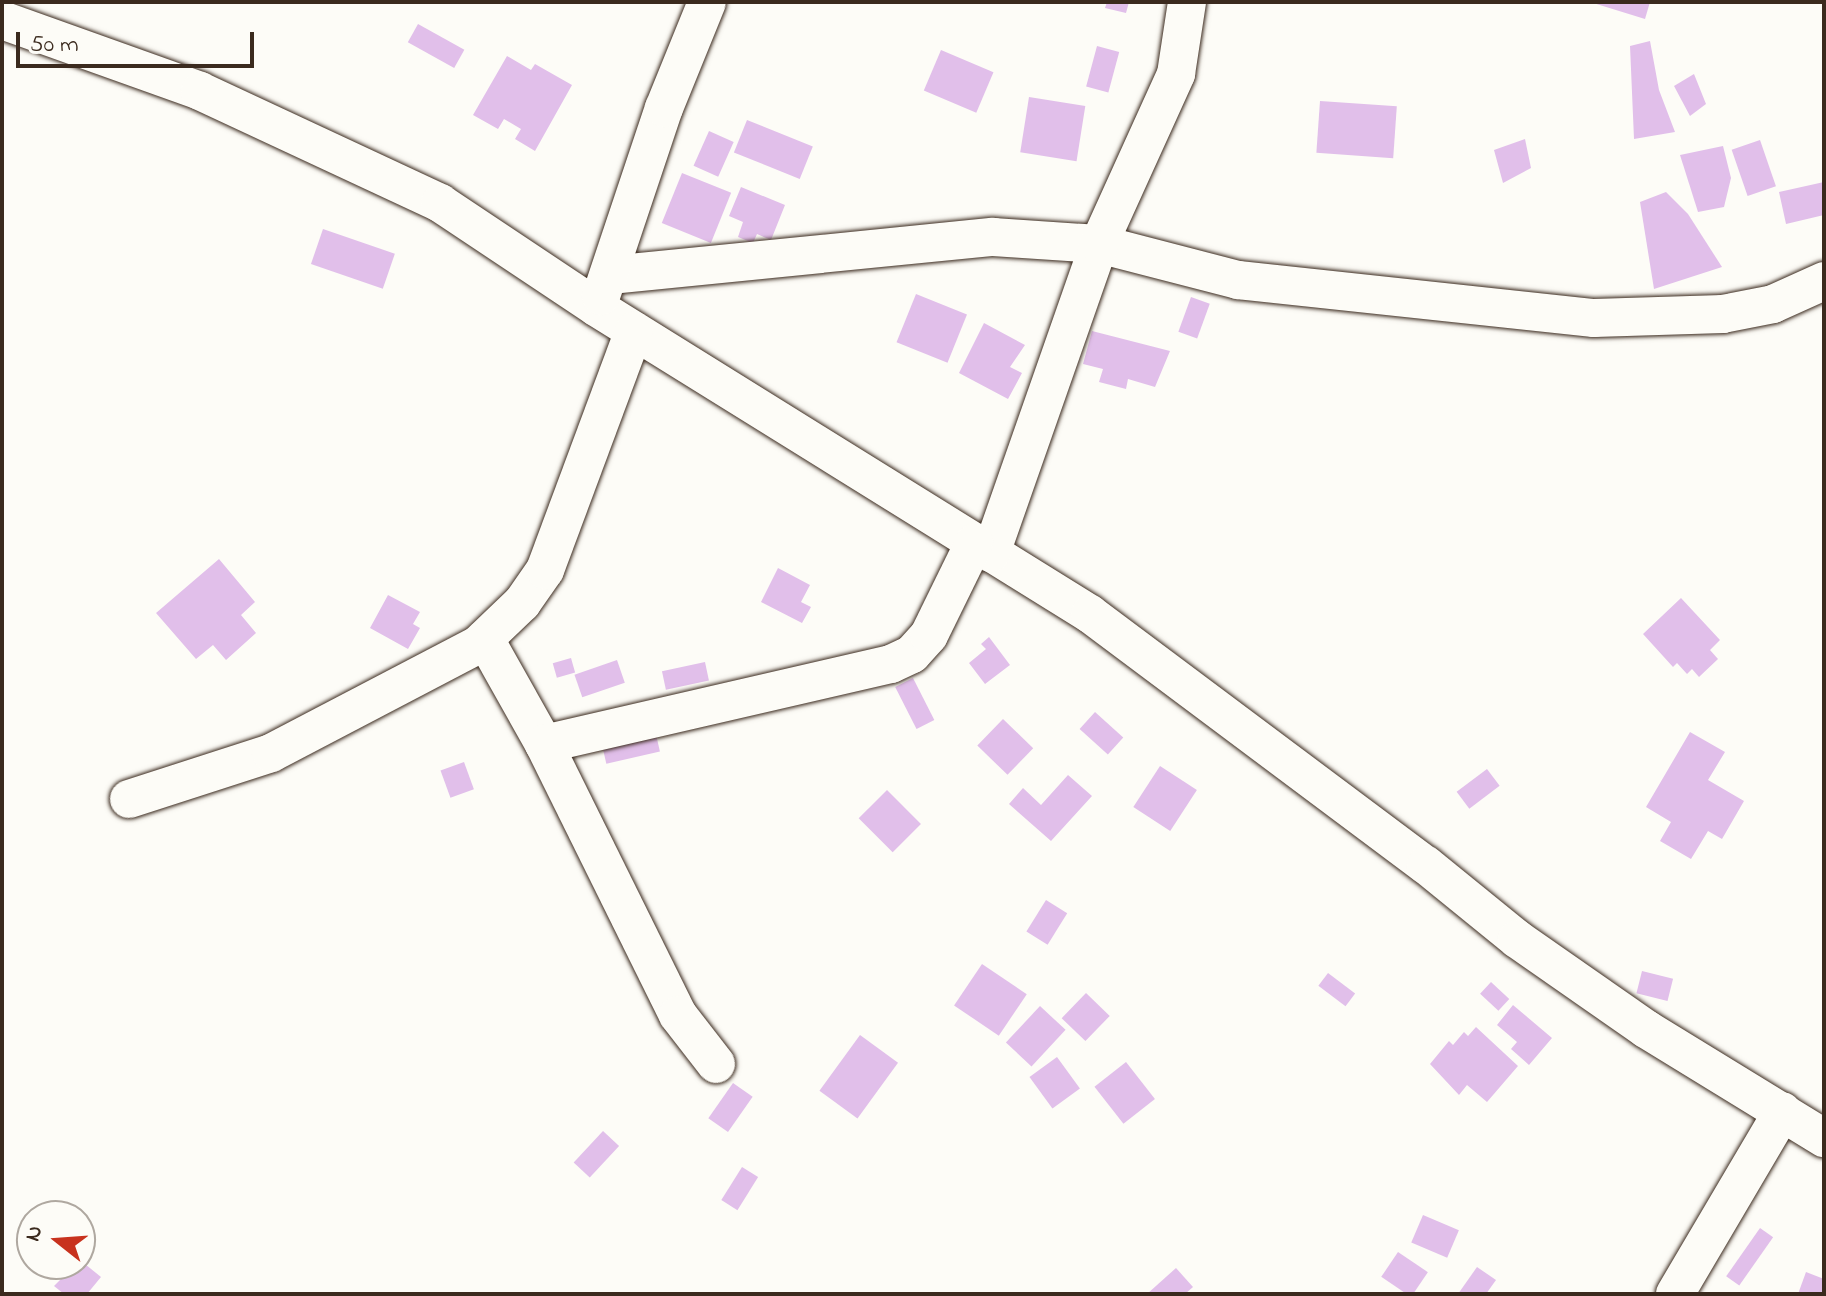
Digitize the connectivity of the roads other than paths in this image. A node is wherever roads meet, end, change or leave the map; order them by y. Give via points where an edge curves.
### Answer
1 (707, 2) edge
2 (1187, 2) edge
3 (2, 20) edge
4 (1099, 244) junction
5 (1824, 281) edge
6 (603, 291) junction
7 (634, 331) junction
8 (982, 548) junction
9 (485, 639) junction
10 (544, 744) junction
11 (129, 799) dead end
12 (716, 1064) dead end
13 (1783, 1111) junction
14 (1824, 1138) edge
15 (1675, 1294) edge

1 - 6 street via 664,108
2 - 4 street via 1171,89
3 - 6 street via 200,91 440,203
4 - 5 street via 1238,280 1594,318 1723,314 1773,304
4 - 6 street via 993,237
4 - 8 street
6 - 7 street
7 - 8 street
7 - 9 street via 545,570 522,603
8 - 10 street via 929,635 902,659
8 - 13 street via 1090,614 1517,939 1646,1029
9 - 10 street
9 - 11 street via 415,681 271,753
10 - 12 street via 678,1015
13 - 14 street
13 - 15 street

